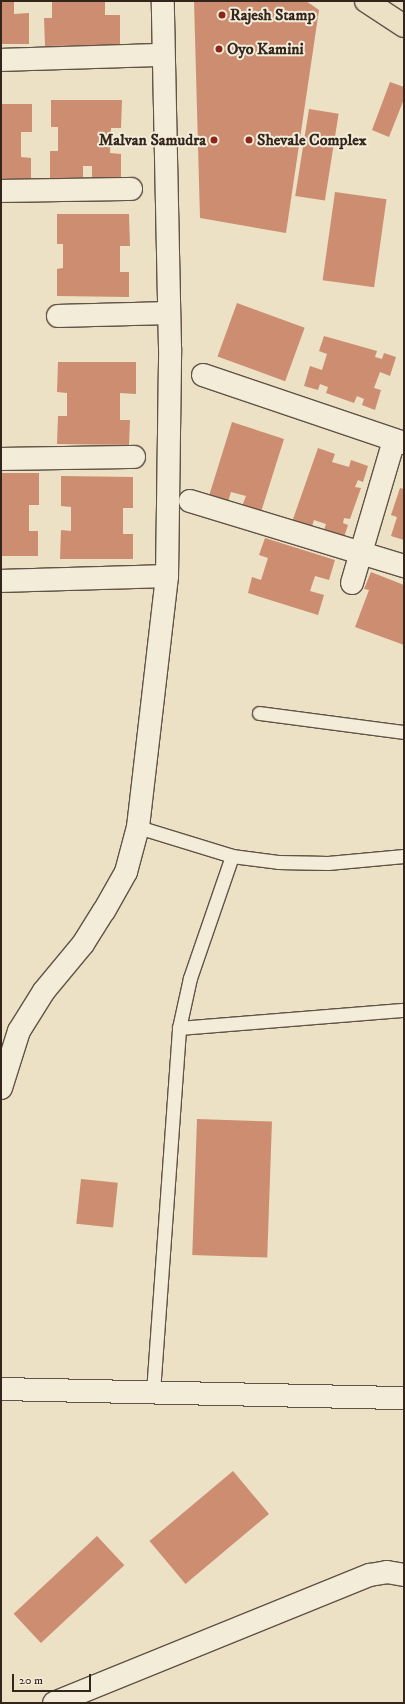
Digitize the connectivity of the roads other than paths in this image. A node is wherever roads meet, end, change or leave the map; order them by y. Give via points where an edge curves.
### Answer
1 (163, 1) edge
2 (366, 1) edge
3 (404, 26) edge
4 (164, 55) junction
5 (1, 60) edge
6 (131, 189) dead end
7 (1, 191) edge
8 (169, 313) junction
9 (58, 316) dead end
10 (203, 375) dead end
11 (399, 441) edge
12 (134, 457) dead end
13 (1, 459) edge
14 (190, 500) dead end
15 (362, 553) junction
16 (404, 566) edge
17 (166, 576) junction
18 (1, 581) edge
19 (352, 582) dead end
20 (259, 713) dead end
21 (404, 732) edge
22 (138, 827) junction
23 (232, 856) junction
24 (404, 856) edge
25 (404, 1010) edge
26 (179, 1028) junction
27 (1, 1088) edge
28 (1, 1389) edge
29 (153, 1392) junction
30 (404, 1398) edge
31 (404, 1575) edge
32 (54, 1703) edge

1 - 4 street
2 - 3 main road
4 - 5 street
4 - 8 street
6 - 7 street
8 - 9 street
8 - 17 street
10 - 11 street
11 - 15 street
12 - 13 street
14 - 15 street
15 - 16 street
15 - 19 street
17 - 18 street
17 - 22 street
20 - 21 lane
22 - 23 lane
22 - 27 street via 126,872 104,911 83,944 44,991 19,1031
23 - 24 lane via 328,863
23 - 26 lane via 190,978
25 - 26 lane
26 - 29 lane
28 - 29 street
29 - 30 street
31 - 32 street via 387,1572 370,1574

